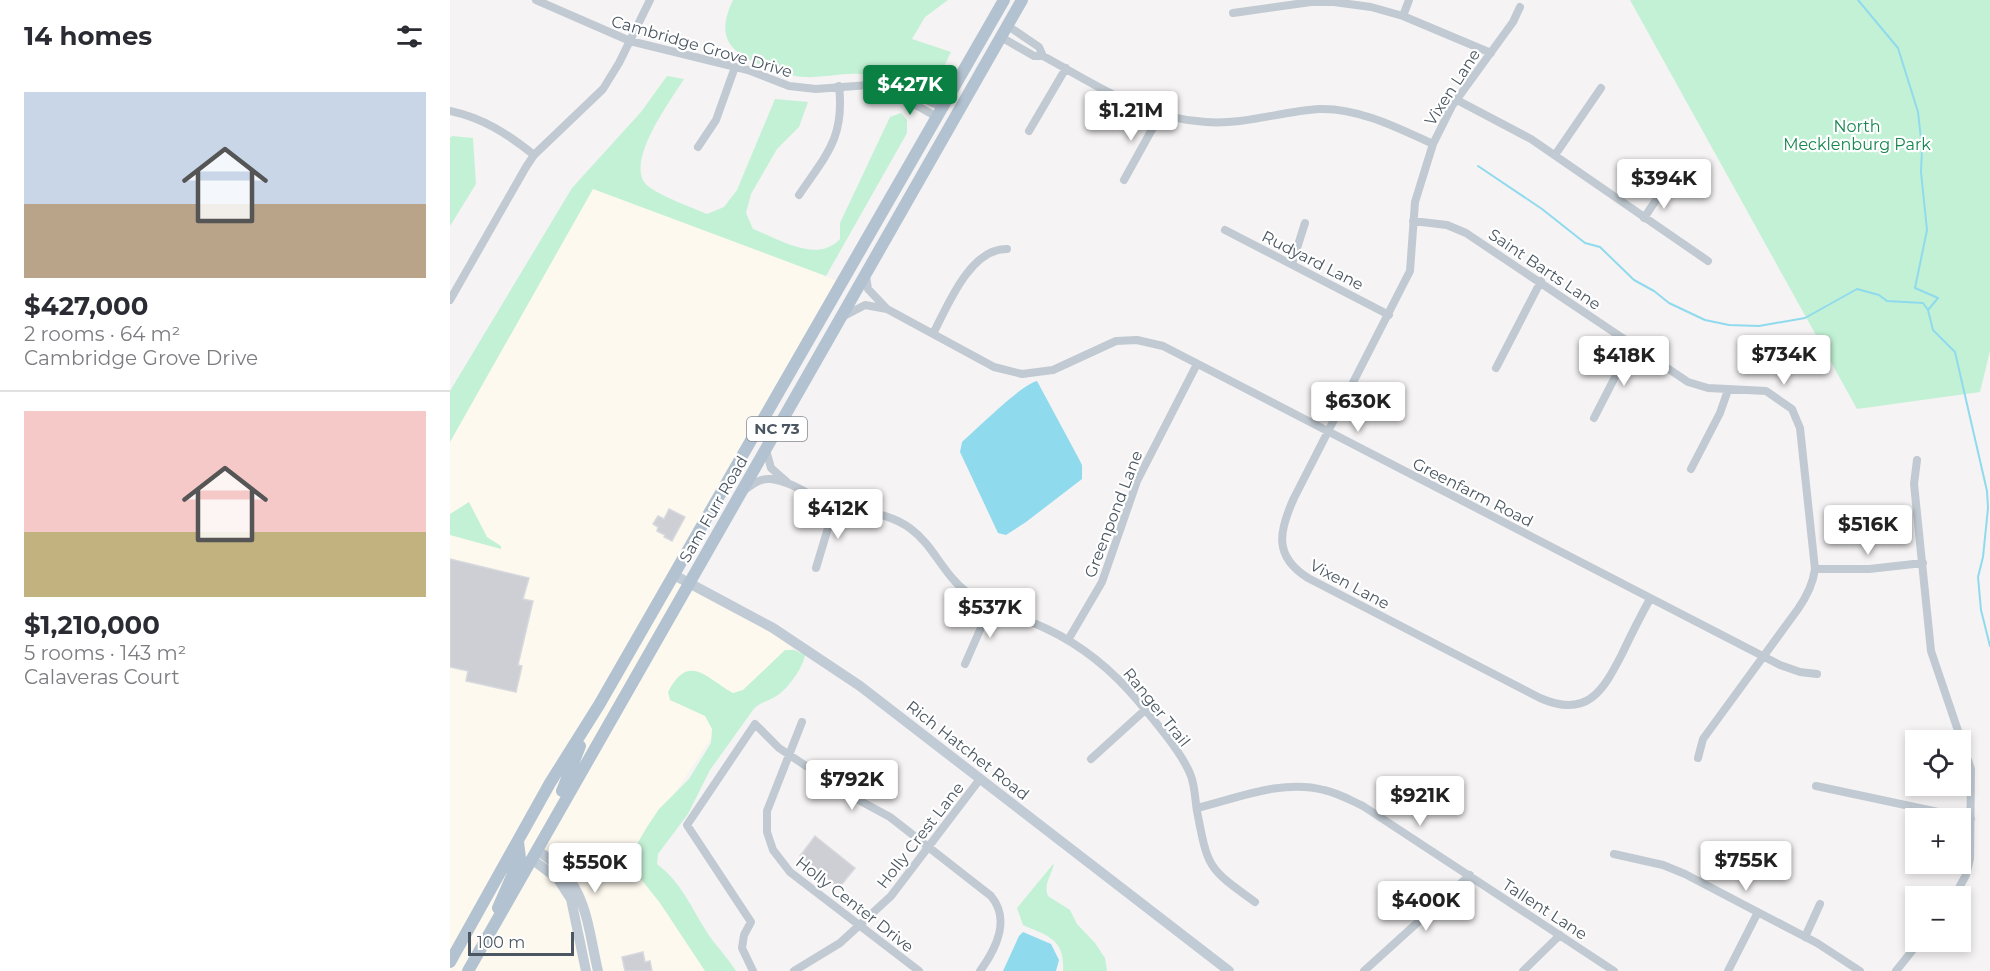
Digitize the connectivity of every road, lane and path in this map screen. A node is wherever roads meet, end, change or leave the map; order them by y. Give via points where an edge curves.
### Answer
1 (536, 0) edge
2 (650, 0) edge
3 (1004, 0) edge
4 (1013, 0) edge
5 (1022, 0) edge
6 (1409, 0) edge
7 (1310, 1) edge
8 (1520, 7) dead end
9 (1233, 13) dead end
10 (1403, 16) junction
11 (1008, 26) junction
12 (1000, 37) junction
13 (630, 41) junction
14 (1491, 53) junction
15 (1043, 56) junction
16 (735, 67) junction
17 (1066, 68) junction
18 (839, 86) junction
19 (1601, 88) dead end
20 (1456, 100) junction
21 (450, 111) edge
22 (940, 112) junction
23 (1160, 115) junction
24 (1029, 131) dead end
25 (1433, 144) junction
26 (698, 147) dead end
27 (534, 155) junction
28 (1555, 155) junction
29 (1124, 180) dead end
30 (1664, 188) dead end
31 (799, 195) dead end
32 (1644, 218) junction
33 (1413, 221) junction
34 (1305, 223) dead end
35 (1225, 230) dead end
36 (888, 233) junction
37 (1006, 249) dead end
38 (1708, 261) dead end
39 (1292, 264) junction
40 (866, 272) junction
41 (1540, 281) junction
42 (450, 300) edge
43 (887, 309) junction
44 (1389, 315) junction
45 (839, 319) junction
46 (933, 334) junction
47 (1632, 344) junction
48 (1197, 364) junction
49 (1496, 368) dead end
50 (1728, 390) junction
51 (1594, 418) dead end
52 (1329, 432) junction
53 (766, 448) junction
54 (1917, 460) dead end
55 (1691, 469) dead end
56 (786, 483) junction
57 (741, 492) junction
58 (835, 505) junction
59 (1923, 563) junction
60 (816, 568) dead end
61 (1815, 569) junction
62 (674, 575) junction
63 (689, 583) junction
64 (1650, 599) junction
65 (991, 605) junction
66 (1068, 640) junction
67 (1762, 656) junction
68 (965, 664) dead end
69 (1817, 674) dead end
70 (1145, 710) junction
71 (802, 722) dead end
72 (583, 733) junction
73 (789, 755) junction
74 (1698, 758) dead end
75 (1091, 759) dead end
76 (980, 779) junction
77 (1816, 786) dead end
78 (1197, 808) junction
79 (1919, 808) edge
80 (1971, 808) edge
81 (518, 842) junction
82 (929, 847) junction
83 (1614, 854) dead end
84 (536, 855) junction
85 (1470, 875) junction
86 (1255, 902) dead end
87 (1820, 904) dead end
88 (1758, 912) junction
89 (860, 926) junction
90 (1560, 935) junction
91 (1805, 937) junction
92 (1911, 952) edge
93 (450, 962) edge
94 (586, 967) edge
95 (470, 968) edge
96 (598, 971) edge
97 (753, 971) edge
98 (794, 971) edge
99 (919, 971) edge
100 (980, 971) edge
101 (1229, 971) edge
102 (1364, 971) edge
103 (1523, 971) edge
104 (1614, 971) edge
105 (1728, 971) edge
106 (1860, 971) edge
107 (1896, 971) edge

1 - 13 street, Cambridge Grove Drive
2 - 13 street
3 - 22 main road, Sam Furr Road / NC 73
4 - 12 main road via 1000,24
5 - 11 main road, Sam Furr Road / NC 73
6 - 10 street
7 - 9 street
7 - 10 street via 1371,7
8 - 14 street, Vixen Lane
10 - 14 street
11 - 12 main road, Sam Furr Road / NC 73
11 - 15 street via 1039,48
12 - 15 street via 1034,56
12 - 36 main road, Sam Furr Road / NC 73
13 - 16 street, Cambridge Grove Drive
13 - 27 street via 603,89
14 - 20 street, Vixen Lane
15 - 17 street
16 - 18 street, Cambridge Grove Drive via 801,88
16 - 26 street via 716,120
17 - 23 street via 1124,101
17 - 24 street
18 - 22 street, Cambridge Grove Drive via 869,85 902,94 910,92
18 - 31 street via 838,131
19 - 28 street
20 - 25 street, Vixen Lane
20 - 28 street
21 - 27 street via 501,130
22 - 36 main road via 942,124
22 - 62 main road, Sam Furr Road / NC 73
23 - 25 street via 1223,122 1310,110 1341,110
23 - 29 street
25 - 33 street, Vixen Lane via 1420,180
27 - 42 street
28 - 32 street
30 - 32 street
32 - 38 street
33 - 41 street, Saint Barts Lane via 1457,228
33 - 44 street, Vixen Lane via 1410,271
34 - 39 street
35 - 39 street, Rudyard Lane
36 - 40 main road, Sam Furr Road / NC 73
37 - 46 street via 990,252 969,270
39 - 44 street, Rudyard Lane
40 - 43 street, Greenfarm Road via 868,289
40 - 45 main road, Sam Furr Road / NC 73
41 - 47 street, Saint Barts Lane
41 - 49 street
43 - 45 street, Greenfarm Road via 866,305
43 - 46 street, Greenfarm Road
44 - 52 street, Vixen Lane
45 - 53 main road, Sam Furr Road / NC 73
46 - 48 street, Greenfarm Road via 994,368 1022,374 1053,370 1126,339 1157,344
47 - 50 street, Saint Barts Lane via 1688,382
47 - 51 street
48 - 52 street, Greenfarm Road
48 - 66 street, Greenpond Lane via 1137,481 1102,582
50 - 55 street
50 - 61 street, Saint Barts Lane via 1766,391 1785,402 1797,417
52 - 64 street, Greenfarm Road
52 - 64 street, Vixen Lane via 1294,498 1281,534 1284,551 1293,566 1336,593 1550,703 1569,706 1593,698 1605,686
53 - 56 street, Ranger Trail via 771,468
53 - 57 main road, Sam Furr Road / NC 73
54 - 59 street via 1914,484
56 - 57 street, Ranger Trail via 760,480
56 - 58 street, Ranger Trail
57 - 63 main road, Sam Furr Road / NC 73
58 - 60 street
58 - 65 street, Ranger Trail via 878,513 900,522 928,545 957,584
59 - 61 street
59 - 80 street via 1931,651 1970,762
61 - 67 street, Saint Barts Lane via 1807,596
62 - 63 street, Rich Hatchet Road
62 - 72 main road, Sam Furr Road / NC 73
63 - 76 street, Rich Hatchet Road via 813,654
63 - 84 main road, Sam Furr Road / NC 73
64 - 67 street, Greenfarm Road
65 - 66 street, Ranger Trail
65 - 68 street
66 - 70 street, Ranger Trail via 1106,668
67 - 69 street, Greenfarm Road via 1788,669
67 - 74 street, Saint Barts Lane via 1703,739
70 - 75 street
70 - 78 street, Ranger Trail via 1189,771
71 - 73 street, Holly Center Drive
72 - 81 main road, Sam Furr Road / NC 73
72 - 84 main road via 567,782 535,841
73 - 82 street via 842,791 890,816
73 - 89 street, Holly Center Drive via 767,811 770,844 784,867
73 - 97 street via 755,724 687,825 751,922 741,948
76 - 82 street, Holly Crest Lane
76 - 101 street, Rich Hatchet Road
77 - 79 street
78 - 85 street, Tallent Lane via 1295,786 1325,790 1363,806
78 - 86 street, Ranger Trail via 1208,862 1224,880
81 - 93 main road, Sam Furr Road / NC 73
81 - 95 main road via 520,858
82 - 89 street, Holly Crest Lane via 891,896
82 - 100 street via 997,903 1001,930
83 - 88 street via 1670,867
84 - 94 street via 571,899
84 - 95 main road, Sam Furr Road / NC 73
84 - 96 street via 563,869 576,888
85 - 90 street, Tallent Lane
85 - 102 street
87 - 91 street
88 - 91 street
88 - 105 street
89 - 98 street, Holly Crest Lane
89 - 99 street, Holly Center Drive
90 - 103 street
90 - 104 street, Tallent Lane
91 - 106 street
92 - 107 street

